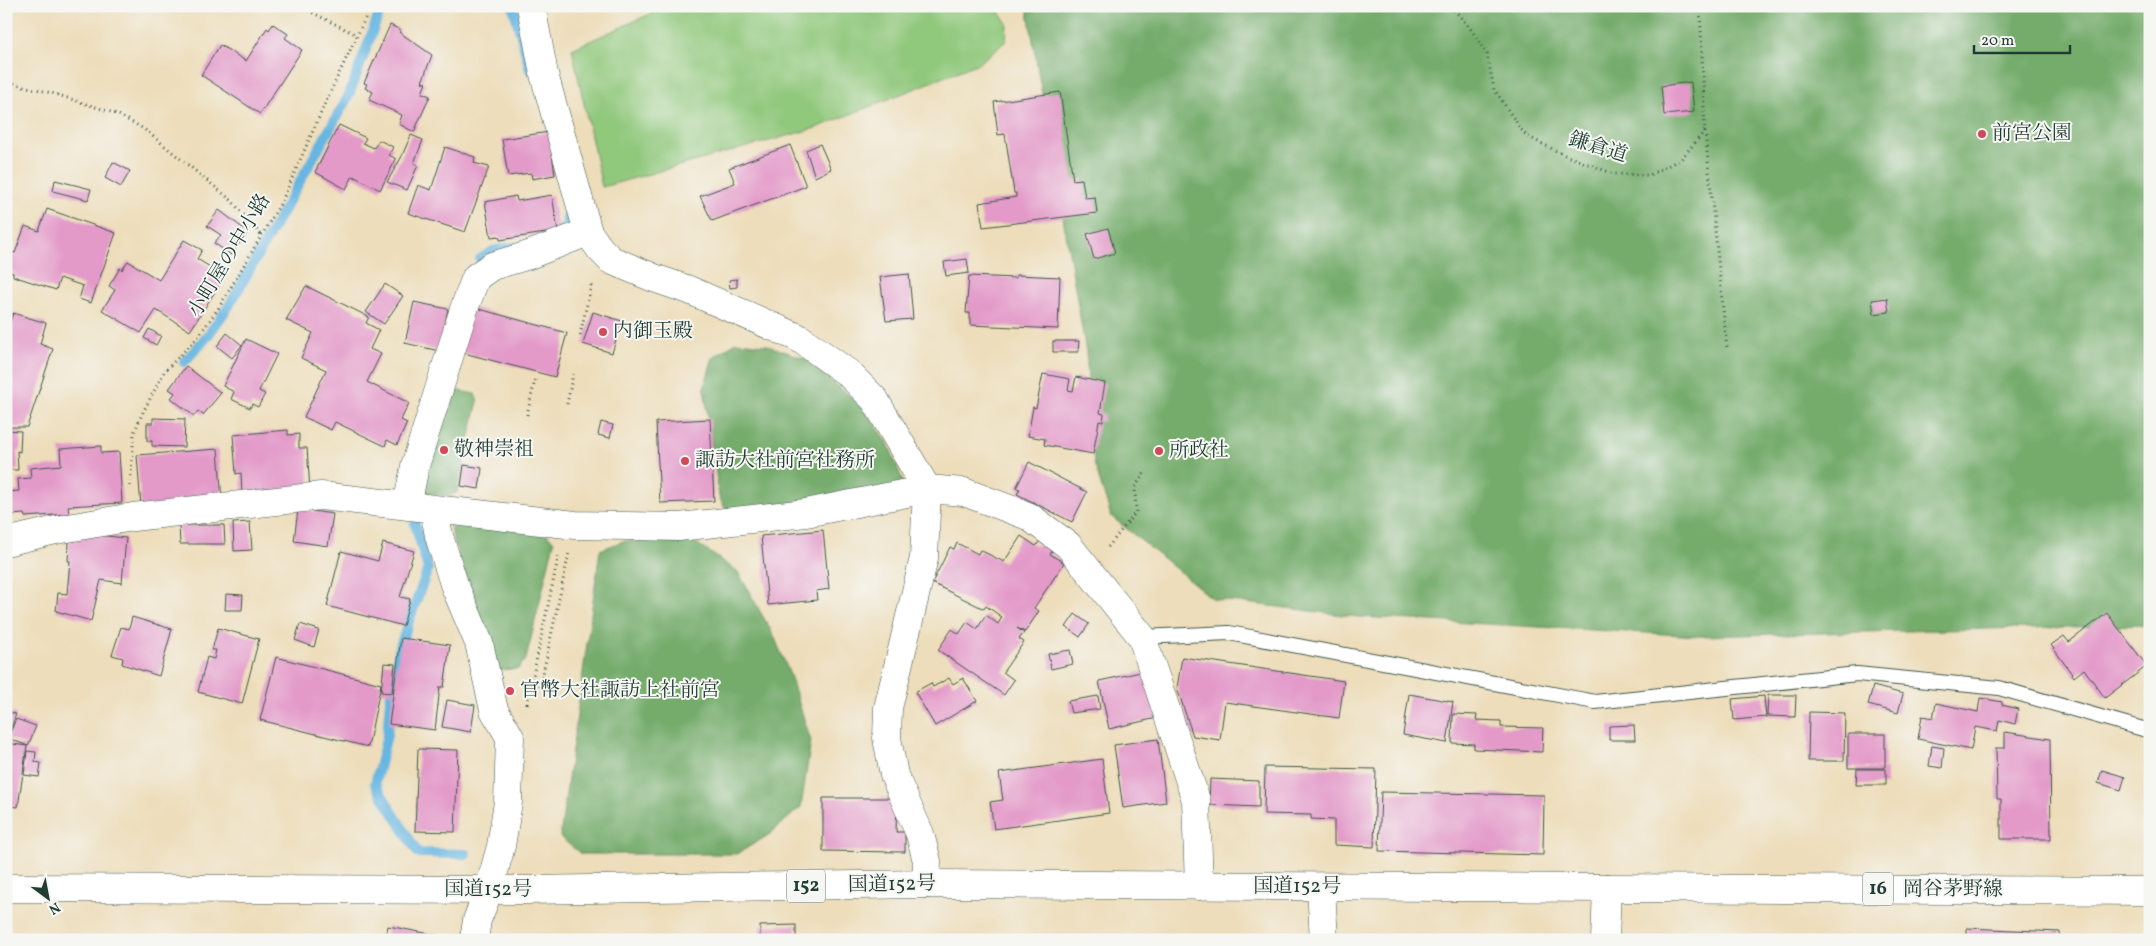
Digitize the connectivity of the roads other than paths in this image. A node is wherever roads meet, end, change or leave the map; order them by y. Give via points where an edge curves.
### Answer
1 (531, 6) edge
2 (594, 240) junction
3 (927, 489) junction
4 (407, 506) junction
5 (434, 509) junction
6 (6, 542) edge
7 (1142, 637) junction
8 (2150, 731) edge
9 (926, 884) junction
10 (1200, 886) junction
11 (6, 888) edge
12 (1322, 888) junction
13 (1607, 888) junction
14 (489, 890) junction
15 (2150, 891) edge
16 (474, 940) edge
17 (1324, 940) edge
18 (1604, 940) edge

1 - 2 main road via 544,74
2 - 3 main road via 611,260 799,338 848,373 875,400
2 - 4 main road via 492,266 476,277 418,457
3 - 5 main road via 806,513 679,527 570,524
3 - 7 main road via 964,492 1028,516 1068,545
3 - 9 main road via 924,558 888,708 887,738 894,775 920,834 927,860
4 - 5 main road
4 - 6 main road via 321,496 133,517
5 - 14 main road via 454,584 479,643 494,710 510,737 508,802
7 - 8 lane via 1229,633 1596,702 1857,674 1999,688
7 - 10 main road via 1196,800
9 - 10 main road, 国道152号 / 152
9 - 14 main road, 国道152号 / 152
10 - 12 main road, 国道152号 / 152
11 - 14 main road, 国道152号 / 152
12 - 13 main road, 国道152号 / 152
12 - 17 main road
13 - 15 main road, 岡谷茅野線 / 16
13 - 18 main road
14 - 16 main road via 477,920

